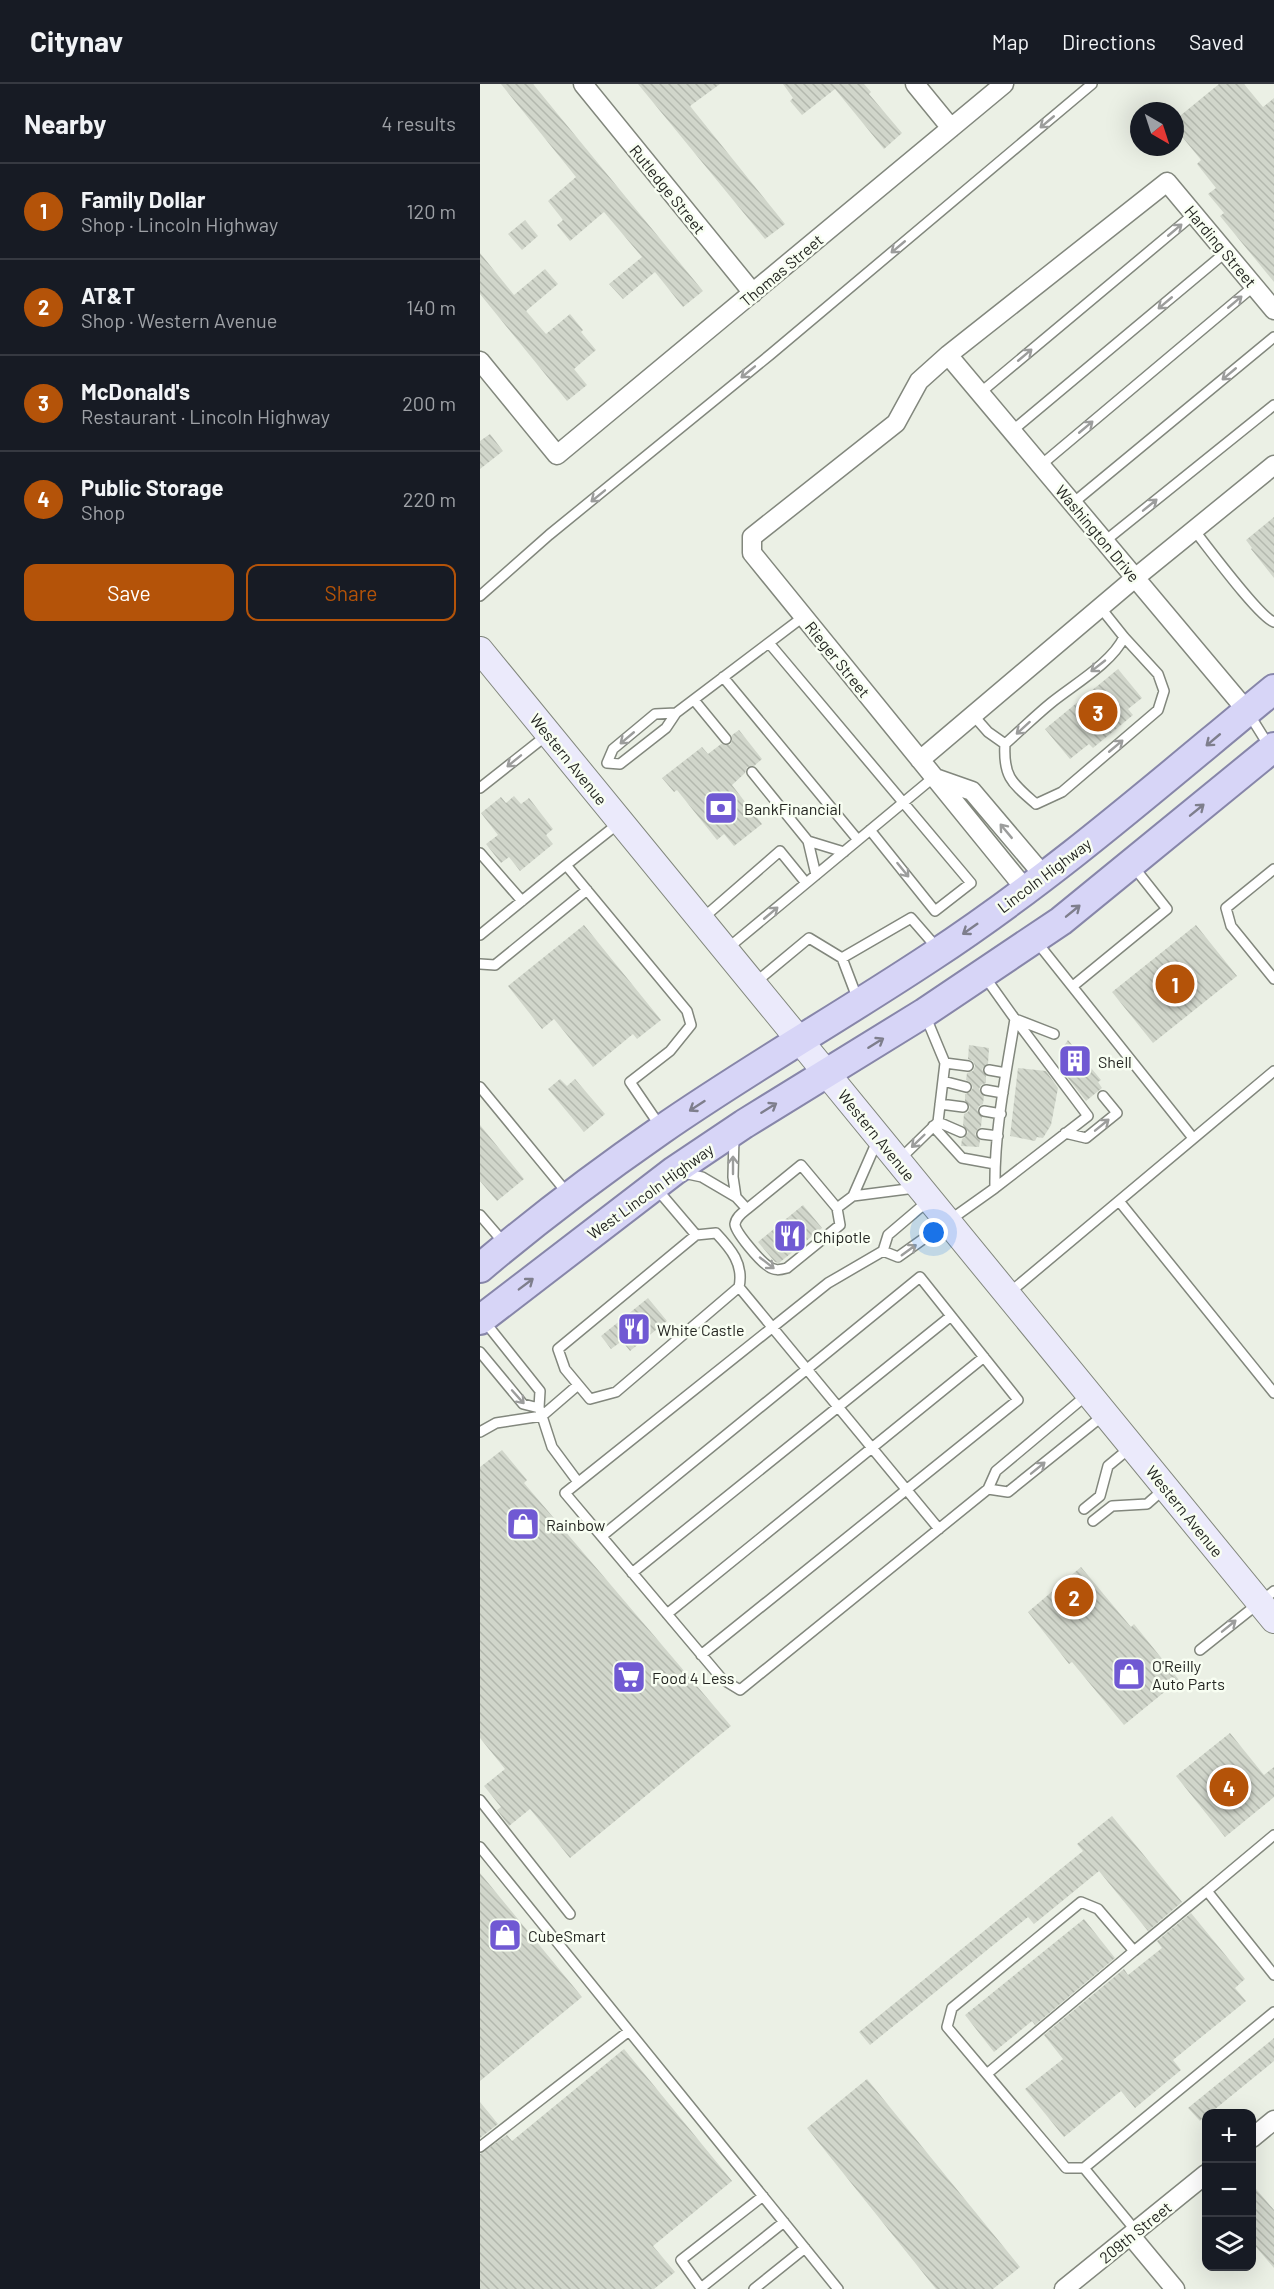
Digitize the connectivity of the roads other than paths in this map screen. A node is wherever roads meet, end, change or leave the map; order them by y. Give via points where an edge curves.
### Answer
1 (583, 84) edge
2 (915, 84) edge
3 (1004, 84) edge
4 (1092, 84) edge
5 (951, 128) junction
6 (1194, 214) junction
7 (1226, 252) junction
8 (1254, 286) junction
9 (753, 293) junction
10 (1274, 310) edge
11 (1274, 337) edge
12 (948, 355) junction
13 (480, 361) edge
14 (980, 393) junction
15 (1274, 405) edge
16 (1012, 431) junction
17 (1041, 465) junction
18 (1274, 465) edge
19 (1073, 503) junction
20 (1194, 530) junction
21 (1105, 542) junction
22 (1135, 578) junction
23 (480, 596) edge
24 (1100, 607) junction
25 (803, 616) junction
26 (1274, 622) edge
27 (1124, 637) junction
28 (769, 643) junction
29 (484, 661) edge
30 (723, 677) junction
31 (1274, 689) edge
32 (694, 699) junction
33 (1247, 711) junction
34 (676, 713) junction
35 (973, 715) junction
36 (548, 733) junction
37 (726, 740) dead end
38 (1005, 744) junction
39 (1273, 750) edge
40 (920, 760) junction
41 (597, 771) junction
42 (752, 772) dead end
43 (934, 777) junction
44 (480, 788) edge
45 (904, 802) junction
46 (621, 822) junction
47 (870, 830) junction
48 (858, 840) junction
49 (808, 841) junction
50 (844, 852) junction
51 (480, 853) edge
52 (1132, 864) junction
53 (566, 865) junction
54 (1274, 869) edge
55 (816, 875) junction
56 (807, 883) junction
57 (1035, 883) junction
58 (586, 890) junction
59 (522, 901) junction
60 (701, 920) junction
61 (480, 935) edge
62 (1035, 939) junction
63 (726, 950) junction
64 (939, 951) junction
65 (842, 958) junction
66 (480, 964) edge
67 (983, 974) junction
68 (1274, 979) edge
69 (753, 984) junction
70 (1072, 986) junction
71 (859, 1002) junction
72 (924, 1013) junction
73 (1015, 1019) junction
74 (1054, 1034) dead end
75 (799, 1040) junction
76 (945, 1064) junction
77 (968, 1066) dead end
78 (989, 1070) dead end
79 (1274, 1071) edge
80 (826, 1073) junction
81 (1006, 1073) junction
82 (943, 1081) junction
83 (480, 1087) edge
84 (966, 1087) dead end
85 (986, 1090) dead end
86 (1003, 1093) junction
87 (1103, 1096) dead end
88 (940, 1104) junction
89 (963, 1107) dead end
90 (984, 1111) dead end
91 (1001, 1114) junction
92 (936, 1124) junction
93 (662, 1129) junction
94 (734, 1131) junction
95 (961, 1132) dead end
96 (982, 1134) dead end
97 (1065, 1134) junction
98 (998, 1136) junction
99 (879, 1137) junction
100 (1193, 1138) junction
101 (898, 1161) junction
102 (995, 1164) junction
103 (664, 1179) junction
104 (995, 1188) junction
105 (925, 1193) junction
106 (570, 1196) junction
107 (853, 1196) junction
108 (736, 1197) junction
109 (1119, 1201) junction
110 (837, 1208) junction
111 (747, 1209) junction
112 (480, 1215) edge
113 (947, 1222) junction
114 (696, 1235) junction
115 (506, 1246) junction
116 (883, 1251) junction
117 (480, 1268) edge
118 (740, 1287) junction
119 (1008, 1295) junction
120 (951, 1316) junction
121 (481, 1319) edge
122 (772, 1326) junction
123 (480, 1352) edge
124 (984, 1357) junction
125 (807, 1368) junction
126 (578, 1384) junction
127 (1274, 1393) edge
128 (1088, 1394) junction
129 (838, 1406) junction
130 (541, 1412) junction
131 (1105, 1414) junction
132 (480, 1432) edge
133 (1131, 1446) junction
134 (872, 1447) junction
135 (578, 1482) junction
136 (1166, 1488) junction
137 (988, 1489) junction
138 (907, 1490) junction
139 (1084, 1509) dead end
140 (1093, 1521) dead end
141 (939, 1529) junction
142 (602, 1536) junction
143 (632, 1573) junction
144 (1269, 1605) edge
145 (667, 1614) junction
146 (1200, 1650) dead end
147 (701, 1655) junction
148 (480, 1800) edge
149 (1274, 1835) edge
150 (480, 1847) edge
151 (1207, 1891) junction
152 (570, 1914) dead end
153 (1134, 1951) junction
154 (1274, 1975) edge
155 (1274, 2012) edge
156 (629, 2031) junction
157 (987, 2073) junction
158 (1274, 2120) edge
159 (1256, 2134) edge
160 (480, 2147) edge
161 (1084, 2168) junction
162 (1202, 2177) edge
163 (763, 2196) junction
164 (784, 2222) junction
165 (1134, 2233) junction
166 (805, 2248) junction
167 (701, 2289) edge
168 (754, 2289) edge
169 (838, 2289) edge
170 (1064, 2289) edge
171 (1175, 2289) edge

1 - 9 street, Rutledge Street
2 - 5 street
3 - 5 street, Thomas Street
4 -> 23 lane
5 - 9 street, Thomas Street
6 - 7 street, Harding Street
6 - 12 street, Harding Street via 1167,182
14 -> 6 lane
7 - 8 street, Harding Street
7 -> 16 lane
8 - 10 street, Harding Street
17 -> 8 lane
9 - 13 street, Thomas Street via 557,455
11 -> 19 lane
12 - 14 street, Washington Drive
12 - 25 street, Rieger Street via 919,381 896,423 752,537 752,553
14 - 16 street, Washington Drive
21 -> 15 lane
16 - 17 street, Washington Drive
17 - 19 street, Washington Drive
18 - 20 street
19 - 21 street, Washington Drive
20 - 22 street
20 - 26 lane via 1255,606
21 - 22 street, Washington Drive
22 - 24 street
22 - 33 street, Washington Drive
24 - 27 lane
24 - 35 street
25 - 28 lane
25 - 40 street, Rieger Street
27 -> 38 lane via 1108,659
38 -> 27 lane via 1004,762 1012,784 1036,804 1062,792 1158,710 1164,691 1158,674
28 - 30 lane
28 - 45 lane
29 - 36 main road, Western Avenue
30 - 32 lane
30 - 48 lane
31 - 33 main road, Lincoln Highway
32 - 34 lane
32 - 37 lane
33 - 39 lane
33 -> 57 main road, Lincoln Highway
34 - 41 lane via 666,728 620,764
34 -> 41 lane via 655,714 613,749
35 - 38 lane
35 - 40 street
36 - 41 main road, Western Avenue
36 -> 44 lane
52 -> 39 main road
40 - 43 street, Rieger Street
41 - 46 main road, Western Avenue
42 - 49 lane
43 - 45 lane
43 - 57 street via 972,791
45 - 47 lane
47 -> 45 lane via 935,911 971,883
46 - 53 lane
46 - 60 main road, Western Avenue
47 - 48 lane
48 - 50 lane
49 - 50 lane
49 - 55 lane
50 - 55 lane
51 - 59 lane
62 -> 52 main road
52 - 70 lane via 1167,909
53 - 58 lane
53 - 59 lane
54 - 68 lane via 1226,908 1232,926
55 - 56 lane
56 - 60 lane via 780,851
63 -> 56 lane
57 -> 64 main road, Lincoln Highway
58 - 66 lane via 495,965
58 - 93 lane via 687,1011 691,1025 670,1051 630,1082
59 - 61 lane
60 - 63 main road, Western Avenue
62 - 67 main road
62 - 70 lane
63 - 69 main road, Western Avenue
64 - 65 lane via 911,918
64 - 71 main road, Lincoln Highway
65 - 69 lane via 809,938
65 - 71 lane
67 - 72 main road
67 - 73 lane
69 - 75 main road, Western Avenue
70 - 100 lane
71 - 75 main road, Lincoln Highway
72 - 76 lane
80 -> 72 main road
73 - 74 lane
73 - 81 lane
73 - 97 lane via 1088,1116
75 - 80 main road, Western Avenue
75 -> 93 main road
76 - 77 lane
76 - 82 lane
78 - 81 lane
79 - 100 lane
94 -> 80 main road, West Lincoln Highway
80 - 99 main road, Western Avenue
81 - 86 lane
82 - 84 lane
82 - 88 lane
83 - 106 lane
85 - 86 lane
86 - 91 lane
97 -> 87 lane via 1086,1138 1117,1113
88 - 89 lane
88 - 92 lane
90 - 91 lane
91 - 98 lane
92 - 95 lane
92 -> 101 lane
92 - 102 lane via 962,1158
93 - 106 main road
94 - 103 main road, West Lincoln Highway
108 -> 94 lane
96 - 98 lane
97 - 104 lane
98 - 102 lane
99 - 101 main road, Western Avenue
99 - 107 lane
100 - 109 lane
101 - 105 main road, Western Avenue
102 - 104 lane
103 - 108 lane via 702,1177
103 - 114 lane
121 -> 103 main road, West Lincoln Highway
104 - 113 lane
105 - 107 lane
105 - 113 main road, Western Avenue
105 - 116 lane via 888,1235
106 - 115 main road
107 - 110 lane
108 - 111 lane
109 - 119 lane
109 - 127 lane
110 - 111 lane via 801,1165
111 -> 110 lane via 737,1218 738,1233 769,1267 778,1270 787,1268 840,1225
112 - 115 lane
116 -> 113 lane via 898,1257
113 - 119 main road, Western Avenue
114 - 118 lane via 716,1233 730,1248 742,1273
114 - 126 lane via 558,1349 564,1369
115 - 117 main road
116 - 122 lane via 828,1283
118 - 122 lane
118 - 126 lane via 616,1392 590,1399
119 - 128 main road, Western Avenue
120 - 124 lane
120 - 125 lane via 920,1277
120 - 129 lane
121 - 130 lane via 540,1391
122 - 125 lane
122 - 135 lane
123 -> 130 lane via 523,1404
124 - 134 lane
124 - 138 lane via 1018,1400
125 - 129 lane
125 - 142 lane
126 - 130 lane
128 - 131 main road, Western Avenue
128 - 137 lane via 996,1472
129 - 134 lane
129 - 143 lane
130 - 132 lane via 496,1423
130 - 135 lane via 552,1447
131 - 133 main road, Western Avenue
137 -> 131 lane via 1008,1492
133 - 136 main road, Western Avenue
133 - 139 lane via 1108,1466 1100,1496
134 - 138 lane
134 - 145 lane
135 - 142 lane via 566,1493
136 - 140 lane via 1147,1504 1112,1506
136 - 144 main road, Western Avenue
137 - 141 lane
138 - 141 lane
138 - 147 lane
141 - 147 lane via 740,1690 722,1679
142 - 143 lane
143 - 145 lane
146 -> 144 lane
145 - 147 lane
148 - 152 lane
149 - 151 lane
150 - 156 lane
151 - 153 lane
151 - 154 lane
153 - 157 lane
153 - 157 lane via 1098,1909 1081,1902 952,2008 947,2027
155 - 161 lane
156 - 160 lane
156 - 163 lane
157 - 161 lane via 1066,2168
158 - 159 street
161 - 165 lane
162 - 165 street, 209th Street
163 - 164 lane
163 - 167 lane via 681,2260
164 - 166 lane
164 - 167 lane
165 - 170 street, 209th Street
165 - 171 street
166 - 168 lane
166 - 169 lane

